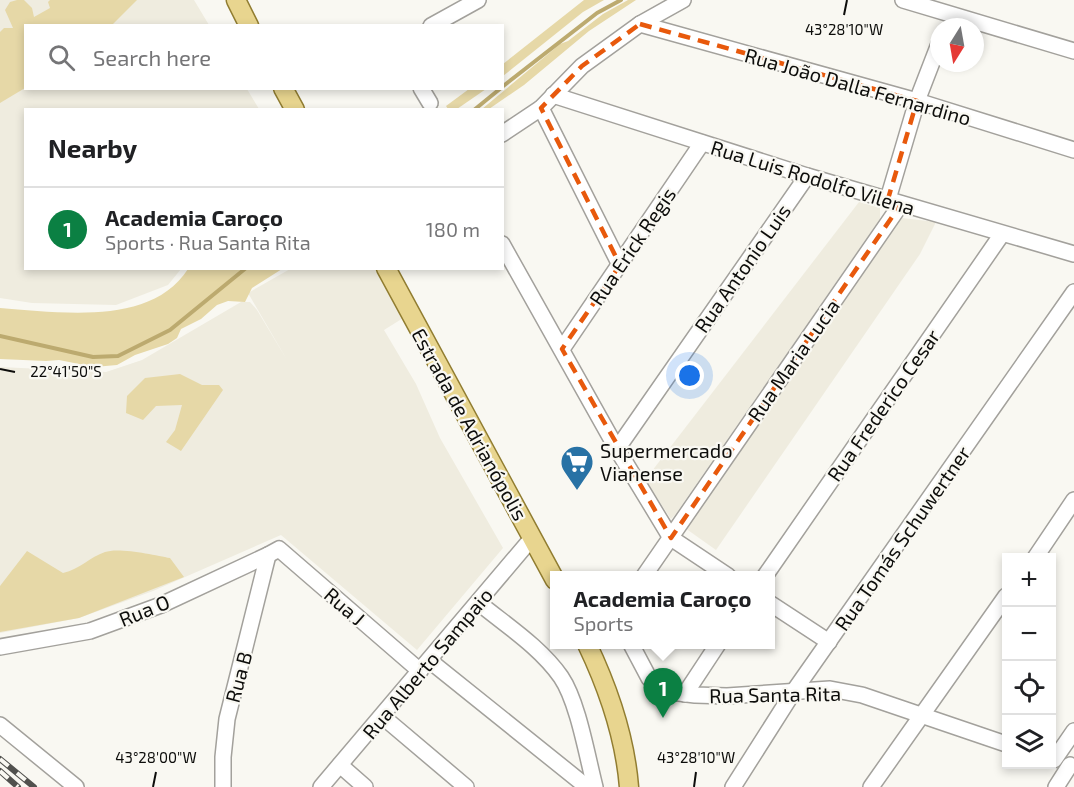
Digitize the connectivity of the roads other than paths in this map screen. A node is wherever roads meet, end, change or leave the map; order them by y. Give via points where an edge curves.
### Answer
1 (236, 0) edge
2 (478, 0) edge
3 (683, 0) edge
4 (903, 0) edge
5 (944, 13) edge
6 (248, 24) edge
7 (435, 24) edge
8 (640, 24) junction
9 (1074, 51) edge
10 (930, 67) edge
11 (284, 90) edge
12 (422, 90) edge
13 (553, 95) junction
14 (917, 101) junction
15 (430, 104) dead end
16 (294, 108) edge
17 (541, 108) junction
18 (504, 133) edge
19 (702, 144) junction
20 (1074, 150) edge
21 (807, 176) junction
22 (894, 202) junction
23 (1002, 234) junction
24 (504, 248) edge
25 (1074, 254) edge
26 (620, 265) junction
27 (387, 270) edge
28 (1074, 292) edge
29 (562, 349) junction
30 (616, 449) junction
31 (1074, 500) edge
32 (532, 538) junction
33 (671, 538) junction
34 (1038, 553) edge
35 (266, 562) junction
36 (551, 571) edge
37 (648, 571) edge
38 (720, 571) edge
39 (768, 571) edge
40 (1002, 602) edge
41 (479, 603) junction
42 (775, 607) edge
43 (829, 642) junction
44 (0, 646) edge
45 (589, 649) edge
46 (633, 649) edge
47 (715, 649) edge
48 (425, 666) junction
49 (794, 691) junction
50 (685, 694) junction
51 (921, 714) junction
52 (382, 716) junction
53 (0, 726) edge
54 (1074, 731) edge
55 (1002, 743) edge
56 (1056, 755) edge
57 (1056, 760) edge
58 (340, 765) junction
59 (1072, 766) edge
60 (76, 787) edge
61 (223, 787) edge
62 (321, 787) edge
63 (365, 787) edge
64 (466, 787) edge
65 (587, 787) edge
66 (595, 787) edge
67 (629, 787) edge
68 (733, 787) edge
69 (871, 787) edge
70 (1056, 787) edge

1 - 6 main road
2 - 7 street
3 - 8 street
4 - 5 street
5 - 9 street
8 - 13 street via 582,66
8 - 14 street, Rua João Dalla Fernardino
10 - 14 street, Rua Maria Lucia
11 - 16 main road
12 - 15 street
13 - 17 street
13 - 19 street, Rua Luis Rodolfo Vilena
14 - 20 street, Rua João Dalla Fernardino
14 - 22 street, Rua Maria Lucia
17 - 18 street
17 - 26 street
19 - 21 street, Rua Luis Rodolfo Vilena
19 - 26 street, Rua Erick Regis
21 - 22 street, Rua Luis Rodolfo Vilena
21 - 30 street, Rua Antonio Luis
22 - 23 street, Rua Luis Rodolfo Vilena
22 - 33 street, Rua Maria Lucia
23 - 25 street, Rua Luis Rodolfo Vilena
23 - 39 street, Rua Frederico Cesar
24 - 29 street
26 - 29 street, Rua Erick Regis
27 - 32 main road, Estrada de Adrianópolis
28 - 43 street, Rua Tomás Schuwertner
29 - 30 street
30 - 33 street
31 - 34 street
32 - 36 main road, Estrada de Adrianópolis
32 - 41 street, Rua Alberto Sampaio
33 - 37 street, Rua Maria Lucia
33 - 38 street
35 - 44 street, Rua O via 90,631
35 - 48 street, Rua J via 279,549
35 - 61 street, Rua B via 227,719
40 - 51 street
41 - 48 street, Rua Alberto Sampaio
41 - 66 street via 543,656 562,678 572,699
42 - 43 street
43 - 49 street, Rua Tomás Schuwertner
45 - 67 main road via 613,706
46 - 50 street, Rua Santa Rita via 649,678 671,692
47 - 50 street
48 - 52 street, Rua Alberto Sampaio
48 - 65 street
49 - 50 street, Rua Santa Rita via 727,696
49 - 51 street, Rua Santa Rita via 830,689
49 - 68 street, Rua Tomás Schuwertner
51 - 55 street, Rua Santa Rita
51 - 69 street
52 - 58 street, Rua Alberto Sampaio
52 - 64 street
53 - 60 street
54 - 56 street
57 - 59 street
58 - 62 street, Rua Alberto Sampaio
58 - 63 street
59 - 70 street

